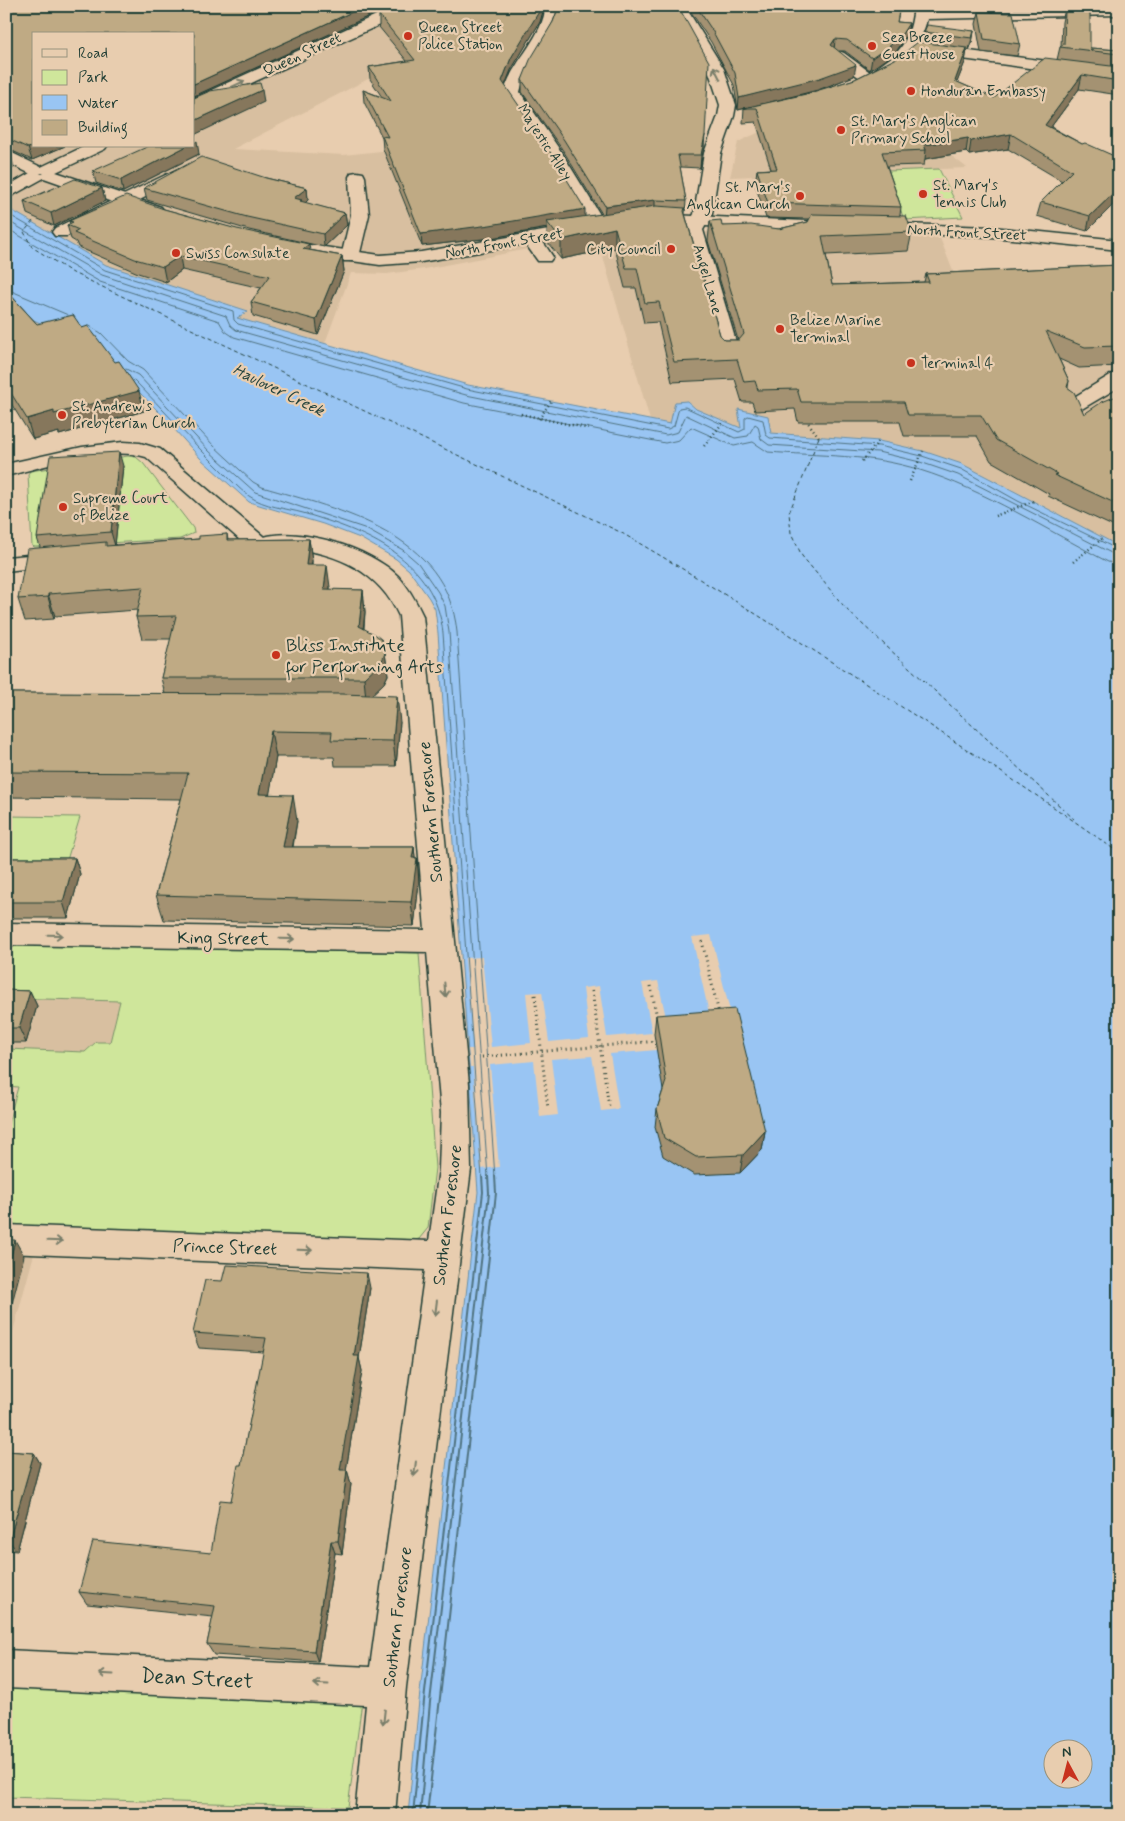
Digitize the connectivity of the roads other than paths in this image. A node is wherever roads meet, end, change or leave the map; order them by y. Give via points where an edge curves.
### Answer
1 (368, 6) edge
2 (410, 6) edge
3 (548, 6) edge
4 (678, 6) edge
5 (921, 11) edge
6 (1119, 11) edge
7 (387, 15) junction
8 (911, 48) junction
9 (839, 56) edge
10 (1119, 75) edge
11 (869, 78) junction
12 (854, 84) edge
13 (195, 104) edge
14 (96, 148) edge
15 (6, 155) edge
16 (193, 166) edge
17 (42, 173) junction
18 (357, 177) dead end
19 (6, 194) edge
20 (125, 202) junction
21 (173, 217) edge
22 (700, 222) junction
23 (615, 223) junction
24 (61, 232) dead end
25 (531, 239) junction
26 (282, 245) edge
27 (1119, 245) edge
28 (350, 257) junction
29 (544, 257) dead end
30 (730, 355) edge
31 (1119, 378) edge
32 (1073, 406) edge
33 (6, 470) edge
34 (257, 543) junction
35 (228, 545) edge
36 (83, 557) edge
37 (6, 564) edge
38 (6, 934) edge
39 (440, 941) junction
40 (6, 1239) edge
41 (443, 1256) junction
42 (6, 1669) edge
43 (387, 1688) junction
44 (375, 1815) edge

1 - 7 street
2 - 7 street, Queen Street
3 - 23 street, Majestic Alley via 552,11 551,24 514,79 512,92 554,153
22 -> 4 street, Angel Lane via 718,134 734,117 724,87
5 - 6 street
5 - 8 street via 918,32
13 -> 7 street, Queen Street
8 - 10 street
8 - 11 street via 891,66
9 - 11 street
11 - 12 street
14 - 17 street
15 - 17 street
16 - 20 street
17 - 19 street
17 - 20 street
18 - 28 street via 360,215
20 - 21 street
20 - 24 street
22 - 23 street, North Front Street via 672,219
22 - 27 street, North Front Street via 723,224 731,236 778,242 799,236 802,227 992,232
22 - 30 street, Angel Lane via 694,230
23 - 25 street, North Front Street
25 - 28 street, North Front Street via 421,257 380,260
25 - 29 street
26 - 28 street, North Front Street
31 - 32 street
33 - 34 street via 115,448 145,449
34 - 35 street, Southern Foreshore
34 - 39 street, Southern Foreshore via 300,542 346,555 380,573 405,598 411,616 412,710
36 - 37 street
38 -> 39 street, King Street
39 -> 41 street, Southern Foreshore via 457,1127 455,1169
40 -> 41 street, Prince Street
41 -> 43 street, Southern Foreshore
43 -> 42 street, Dean Street
43 -> 44 street, Southern Foreshore

